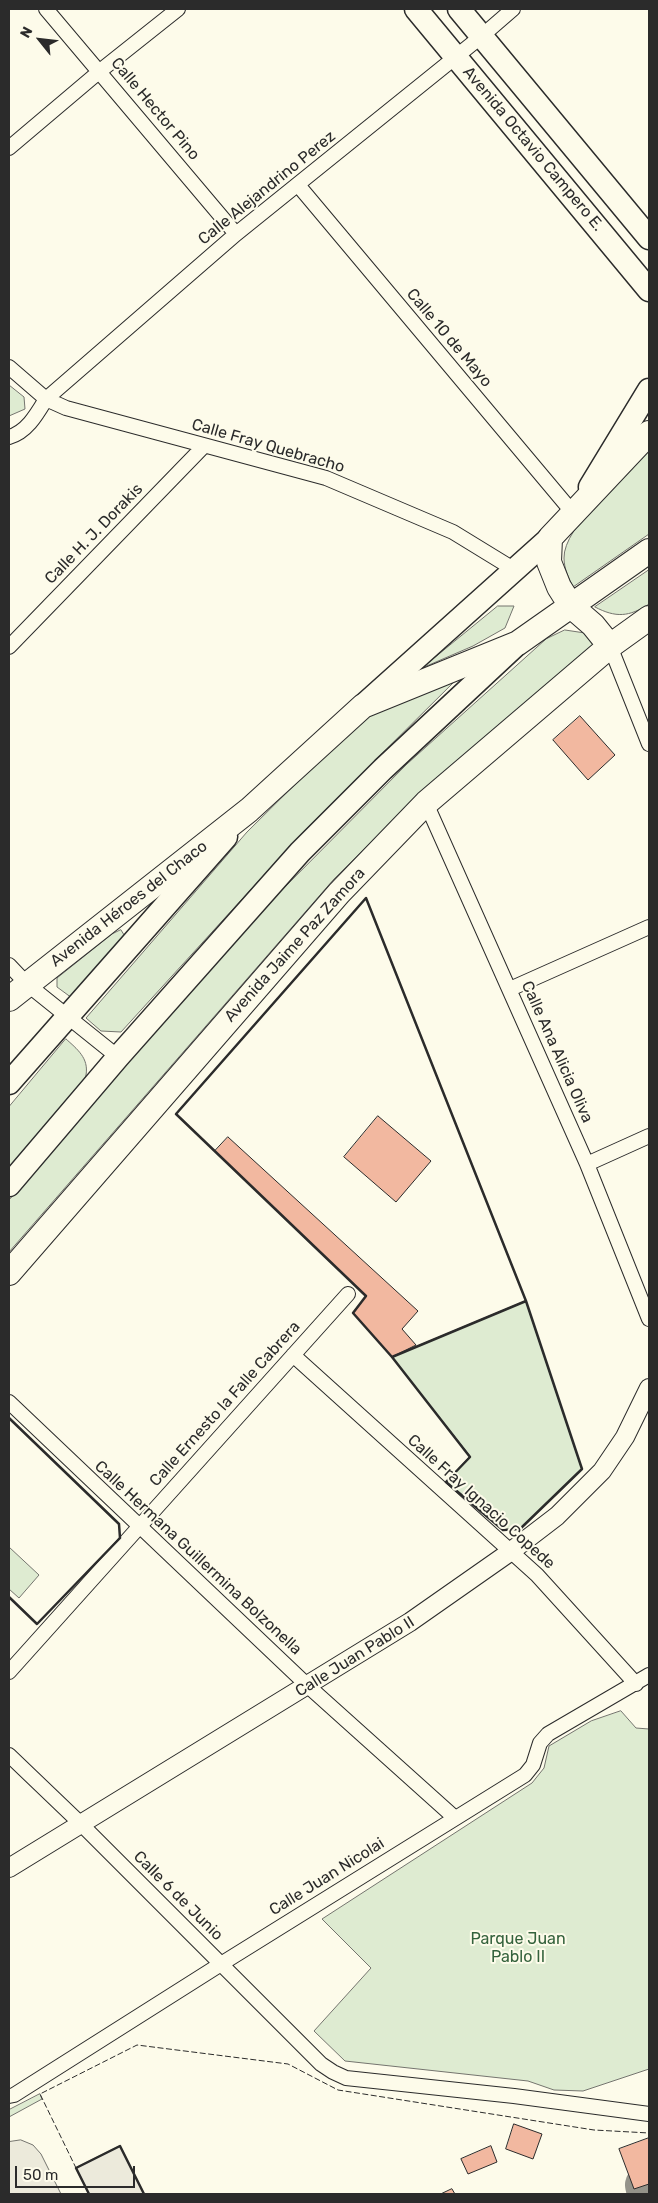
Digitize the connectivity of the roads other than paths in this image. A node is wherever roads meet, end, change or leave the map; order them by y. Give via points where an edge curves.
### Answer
1 (46, 9) edge
2 (178, 9) edge
3 (416, 9) edge
4 (460, 9) edge
5 (513, 9) edge
6 (482, 35) junction
7 (455, 56) junction
8 (100, 71) junction
9 (9, 148) edge
10 (298, 185) junction
11 (236, 234) junction
12 (649, 238) edge
13 (649, 290) edge
14 (9, 367) edge
15 (649, 390) edge
16 (46, 398) junction
17 (649, 433) edge
18 (9, 437) edge
19 (204, 446) junction
20 (574, 514) junction
21 (550, 538) junction
22 (649, 551) edge
23 (515, 570) junction
24 (571, 606) junction
25 (649, 618) edge
26 (518, 643) junction
27 (610, 646) junction
28 (9, 647) edge
29 (363, 706) junction
30 (649, 744) edge
31 (426, 803) junction
32 (249, 810) junction
33 (649, 927) edge
34 (9, 965) edge
35 (27, 984) junction
36 (510, 989) junction
37 (9, 999) edge
38 (67, 1016) junction
39 (118, 1057) junction
40 (9, 1083) edge
41 (649, 1136) edge
42 (587, 1164) junction
43 (9, 1185) edge
44 (9, 1273) edge
45 (348, 1294) dead end
46 (649, 1319) edge
47 (293, 1355) junction
48 (649, 1388) edge
49 (9, 1402) edge
50 (139, 1526) junction
51 (510, 1552) junction
52 (9, 1672) edge
53 (649, 1675) edge
54 (636, 1684) junction
55 (308, 1686) junction
56 (9, 1755) edge
57 (454, 1818) junction
58 (82, 1824) junction
59 (9, 1868) edge
60 (220, 1964) junction
61 (9, 2096) edge
62 (649, 2114) edge

1 - 8 street, Calle Hector Pino
2 - 8 street
3 - 7 main road, Avenida Octavio Campero E.
4 - 6 main road, Avenida Octavio Campero E.
5 - 6 street, Calle Alejandrino Perez
6 - 7 street, Calle Alejandrino Perez
6 - 12 main road, Avenida Octavio Campero E.
7 - 10 street, Calle Alejandrino Perez
7 - 13 main road, Avenida Octavio Campero E.
8 - 9 street
8 - 11 street, Calle Hector Pino
10 - 11 street, Calle Alejandrino Perez
10 - 20 street, Calle 10 de Mayo
11 - 16 street, Calle Alejandrino Perez
14 - 16 street, Calle Fray Quebracho
15 - 20 main road
16 - 18 street, Calle Alejandrino Perez via 34,418
16 - 19 street, Calle Fray Quebracho via 66,408
17 - 20 highway
19 - 23 street, Calle Fray Quebracho via 326,478 453,532
19 - 28 street, Calle H. J. Dorakis
20 - 21 highway
21 - 23 main road
21 - 24 highway via 550,562 559,587
22 - 24 highway
23 - 29 main road
24 - 26 highway
24 - 27 highway via 594,625
25 - 27 highway, Avenida Jaime Paz Zamora
26 - 29 highway
26 - 39 main road via 300,852
27 - 30 street
27 - 31 highway, Avenida Jaime Paz Zamora
29 - 32 highway
31 - 36 street, Calle Ana Alicia Oliva
31 - 44 highway, Avenida Jaime Paz Zamora via 339,893
32 - 35 highway, Avenida Héroes del Chaco
32 - 38 main road
33 - 36 street
34 - 35 street
35 - 37 highway, Avenida Héroes del Chaco
35 - 38 street
36 - 42 street, Calle Ana Alicia Oliva
38 - 39 street
38 - 40 main road
39 - 43 main road
41 - 42 street
42 - 46 street, Calle Ana Alicia Oliva
45 - 47 street, Calle Ernesto la Falle Cabrera
47 - 50 street, Calle Ernesto la Falle Cabrera
47 - 51 street, Calle Fray Ignacio Copede
48 - 51 street, Calle Juan Pablo II via 625,1438 602,1472 557,1516
49 - 50 street, Calle Hermana Guillermina Bolzonella
50 - 52 street, Calle Ernesto la Falle Cabrera
50 - 55 street, Calle Hermana Guillermina Bolzonella
51 - 54 street, Calle Fray Ignacio Copede via 536,1575
51 - 55 street, Calle Juan Pablo II via 410,1622
53 - 54 street, Calle Juan Nicolai
54 - 57 street, Calle Juan Nicolai via 548,1734 540,1743 534,1765 525,1775
55 - 57 street, Calle Hermana Guillermina Bolzonella
55 - 58 street, Calle Juan Pablo II
56 - 58 street, Calle 6 de Junio
57 - 60 street, Calle Juan Nicolai
58 - 59 street, Calle Juan Pablo II
58 - 60 street, Calle 6 de Junio
60 - 61 street, Calle Juan Nicolai
60 - 62 street, Calle 6 de Junio via 321,2064 346,2078

